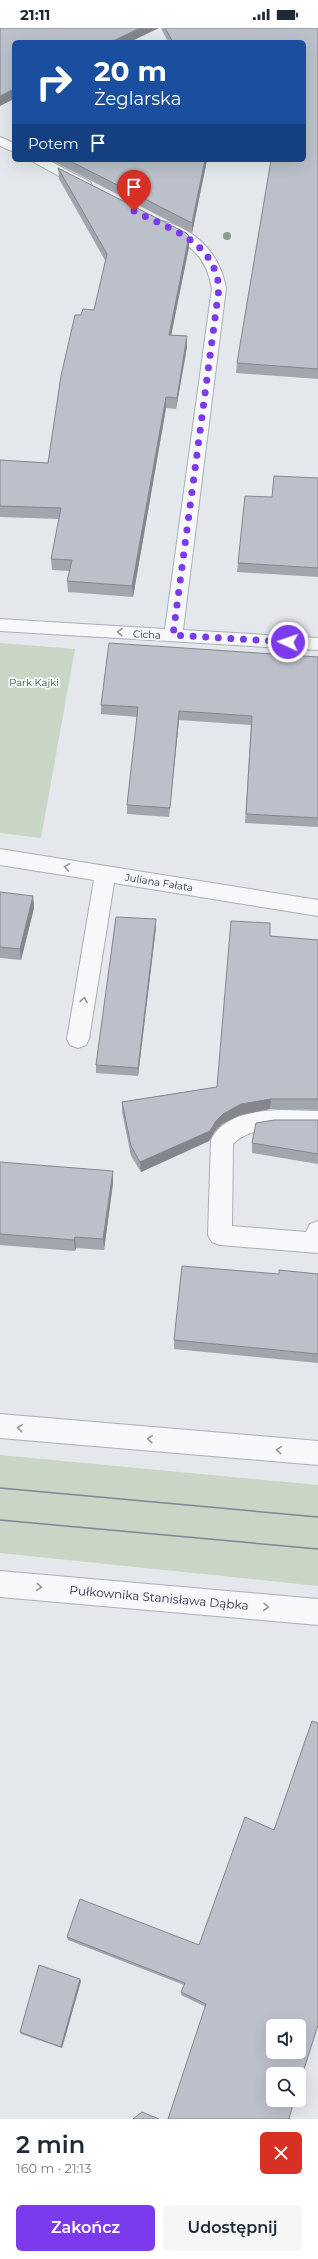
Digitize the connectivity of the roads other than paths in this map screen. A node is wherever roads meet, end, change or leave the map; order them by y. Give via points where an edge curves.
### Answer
1 (0, 141) edge
2 (12, 147) edge
3 (40, 162) edge
4 (99, 193) edge
5 (148, 218) edge
6 (0, 625) edge
7 (173, 635) junction
8 (318, 644) edge
9 (0, 857) edge
10 (105, 873) junction
11 (318, 908) edge
12 (78, 1039) dead end
13 (318, 1120) edge
14 (318, 1231) edge
15 (0, 1426) edge
16 (318, 1453) edge
17 (0, 1584) edge
18 (318, 1612) edge

1 - 2 street
3 - 4 street
5 - 7 street via 181,234 206,252 217,273 219,288
7 -> 6 street, Cicha
7 - 8 street, Cicha
10 -> 9 street, Juliana Fałata
10 - 11 street, Juliana Fałata
12 -> 10 street
13 - 14 street via 256,1122 240,1125 228,1132 222,1140 220,1235 317,1243
16 -> 15 street
17 -> 18 street, Pułkownika Stanisława Dąbka

